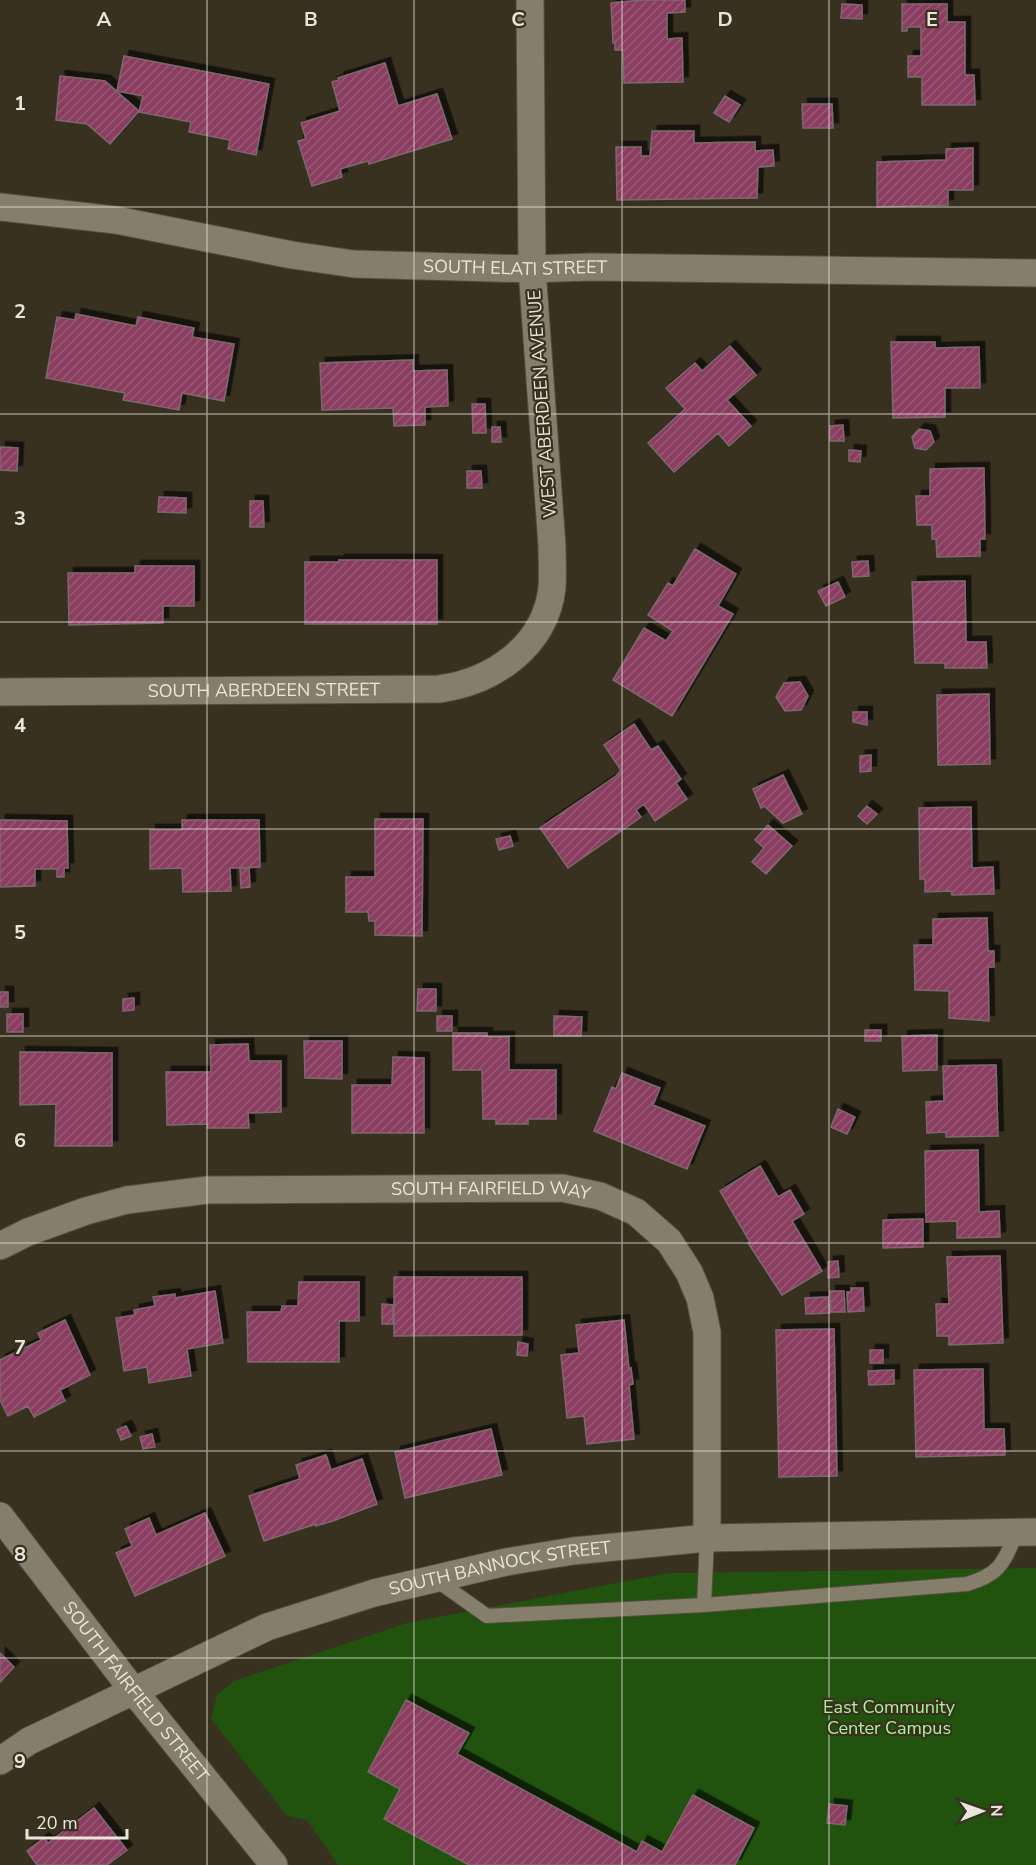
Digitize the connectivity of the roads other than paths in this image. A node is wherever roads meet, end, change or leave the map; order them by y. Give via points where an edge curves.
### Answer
1 (530, 0) edge
2 (0, 207) edge
3 (532, 269) junction
4 (1036, 273) edge
5 (518, 654) joint
6 (0, 692) edge
7 (0, 1246) edge
8 (0, 1516) edge
9 (1026, 1532) edge
10 (707, 1538) junction
11 (435, 1579) junction
12 (704, 1605) junction
13 (132, 1689) junction
14 (0, 1761) edge
15 (274, 1865) edge

1 - 3 street, WEST ABERDEEN AVENUE
2 - 3 street, SOUTH ELATI STREET via 116,220 354,264
3 - 4 street, SOUTH ELATI STREET
3 - 5 street, WEST ABERDEEN AVENUE via 552,589 546,612
5 - 6 street, SOUTH ABERDEEN STREET via 488,676 465,686 439,689
7 - 10 street, SOUTH FAIRFIELD WAY via 96,1208 207,1190 562,1188 600,1196 636,1212 669,1241 700,1298 707,1332
8 - 13 street, SOUTH FAIRFIELD STREET
9 - 10 street, SOUTH BANNOCK STREET
9 - 12 lane via 1000,1569 986,1579 967,1584
10 - 11 street, SOUTH BANNOCK STREET via 573,1551
10 - 12 lane
11 - 12 lane via 487,1616
11 - 13 street, SOUTH BANNOCK STREET via 374,1593 267,1627
13 - 14 street, SOUTH BANNOCK STREET via 29,1741
13 - 15 street, SOUTH FAIRFIELD STREET

